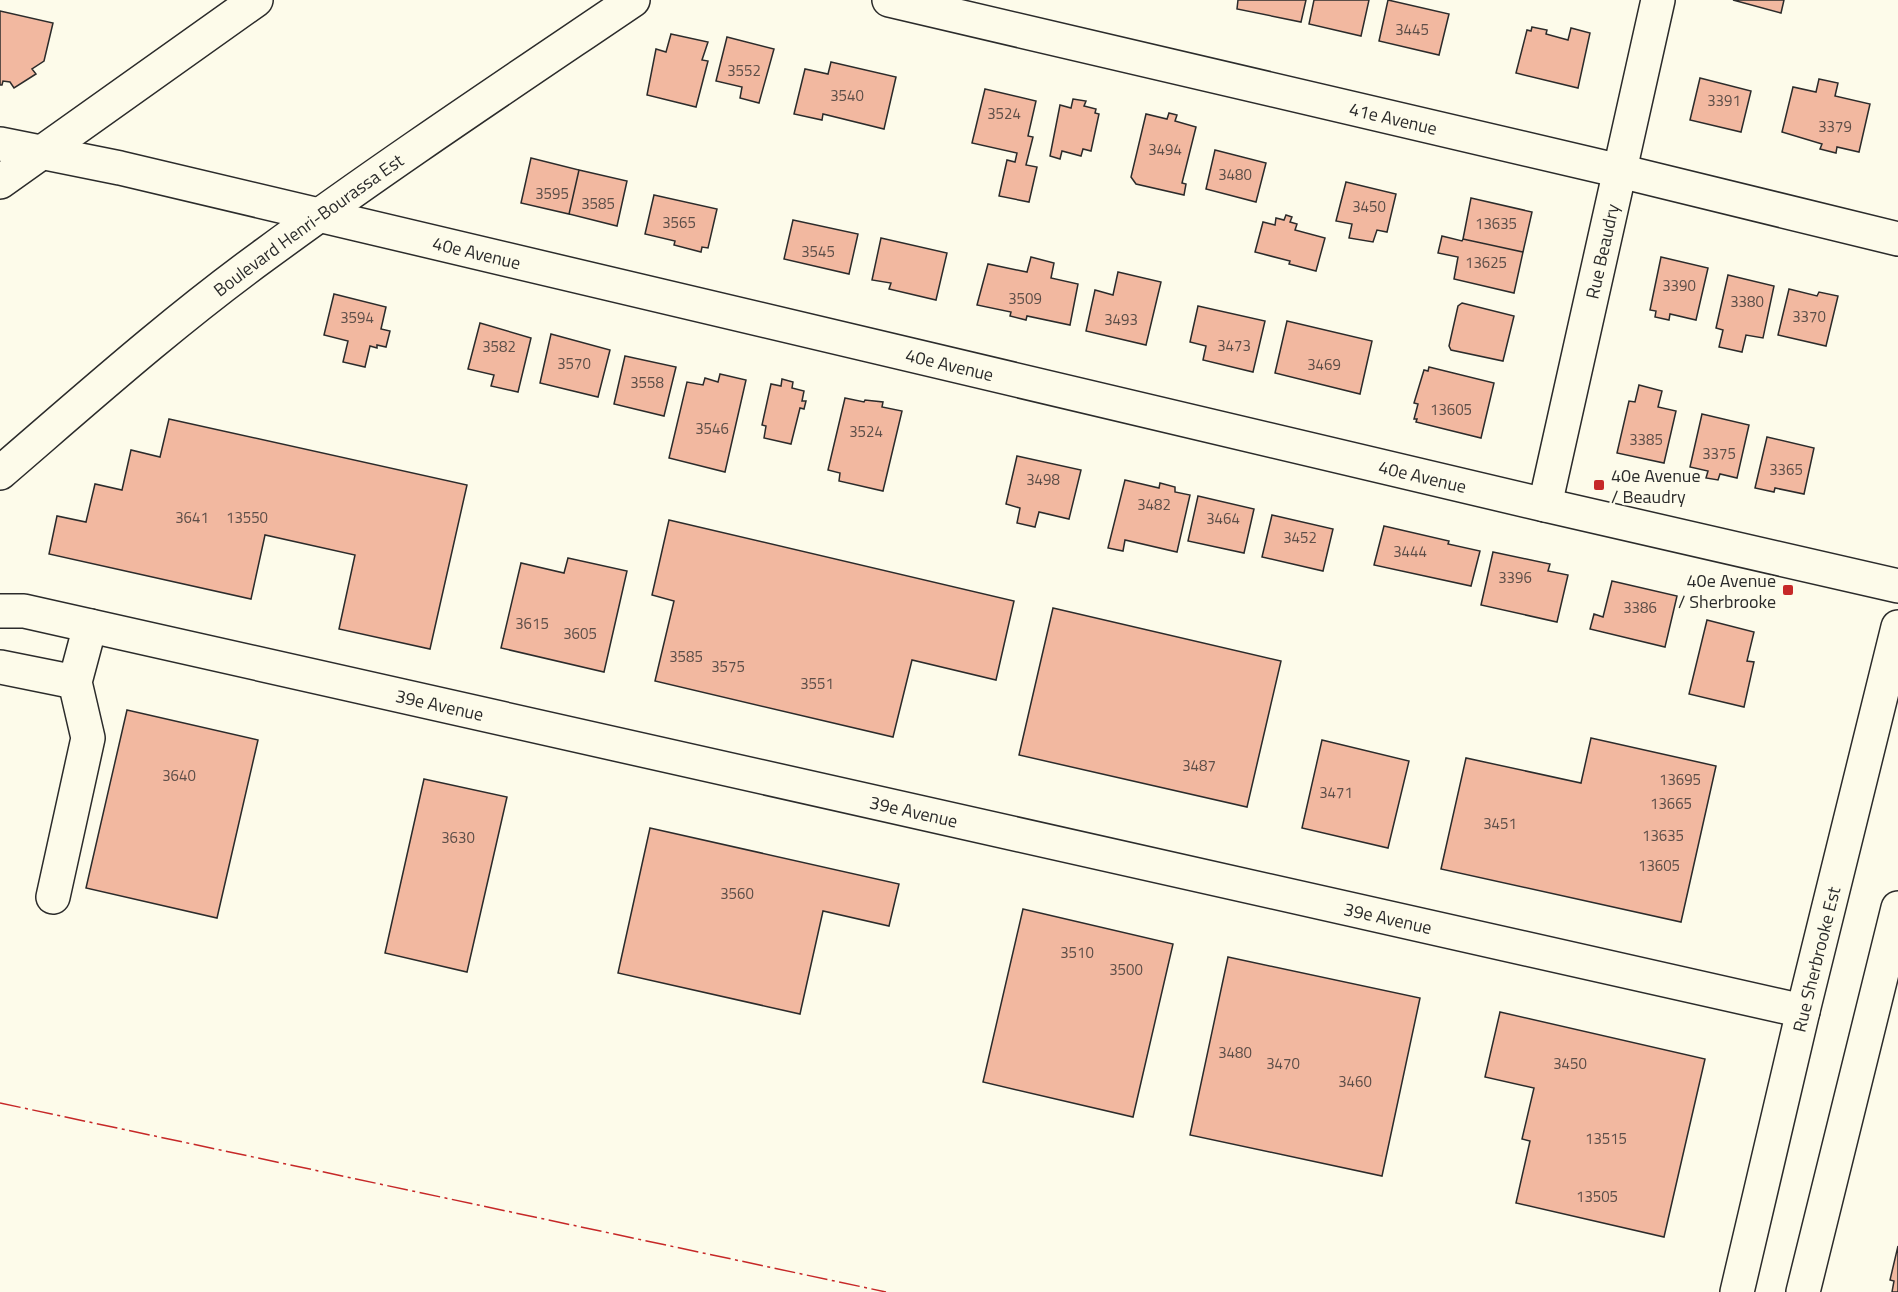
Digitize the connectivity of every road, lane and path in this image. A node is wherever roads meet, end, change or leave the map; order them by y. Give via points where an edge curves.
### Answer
1 (256, 0) edge
2 (633, 0) edge
3 (889, 0) edge
4 (1658, 0) edge
5 (0, 144) edge
6 (44, 152) junction
7 (1620, 171) junction
8 (0, 182) edge
9 (320, 216) junction
10 (1898, 239) edge
11 (0, 473) edge
12 (1545, 505) junction
13 (1898, 586) edge
14 (8, 605) edge
15 (90, 626) junction
16 (1898, 627) edge
17 (0, 667) edge
18 (75, 682) junction
19 (53, 897) dead end
20 (1898, 908) edge
21 (1803, 1011) junction
22 (1737, 1292) edge
23 (1803, 1292) edge

1 - 6 street
2 - 9 street, Boulevard Henri-Bourassa Est
3 - 7 street, 41e Avenue
4 - 7 street, Rue Beaudry
5 - 6 street, 40e Avenue
6 - 8 street
6 - 9 street, 40e Avenue
7 - 10 street, 41e Avenue
7 - 12 street, Rue Beaudry
9 - 11 street, Boulevard Henri-Bourassa Est via 161,336
9 - 12 street, 40e Avenue
12 - 13 street, 40e Avenue
14 - 15 street, 39e Avenue
15 - 18 street
15 - 21 street, 39e Avenue
16 - 21 street, Rue Sherbrooke Est
17 - 18 street
18 - 19 street via 88,738
20 - 23 street
21 - 22 street, Rue Sherbrooke Est

